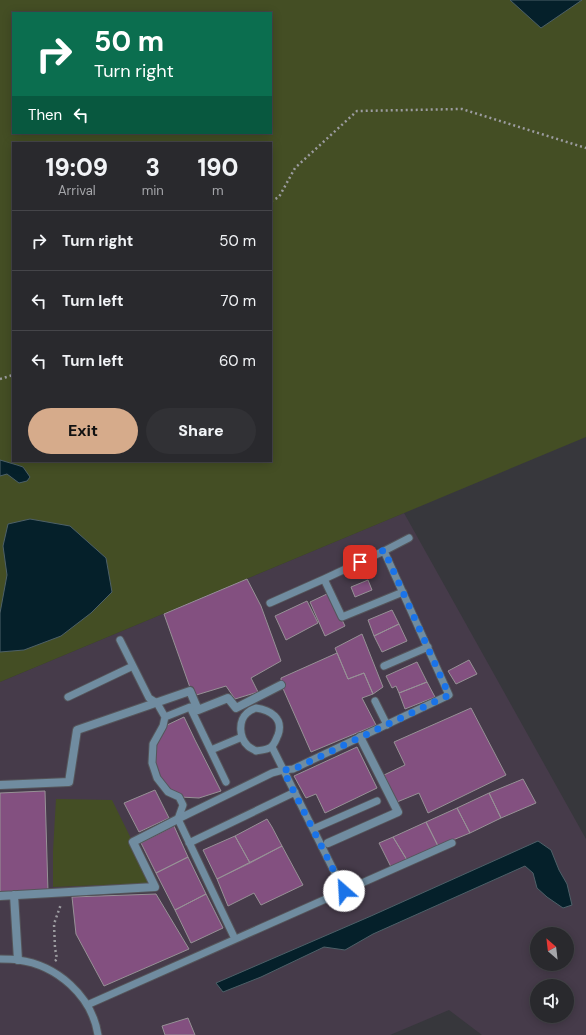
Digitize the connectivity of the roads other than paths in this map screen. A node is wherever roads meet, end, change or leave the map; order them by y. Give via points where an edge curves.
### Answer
1 (409, 538) dead end
2 (384, 550) junction
3 (324, 579) junction
4 (403, 592) junction
5 (270, 603) dead end
6 (120, 640) dead end
7 (428, 647) junction
8 (133, 666) junction
9 (384, 666) dead end
10 (281, 685) dead end
11 (68, 697) dead end
12 (375, 701) dead end
13 (157, 703) junction
14 (165, 717) junction
15 (387, 725) junction
16 (242, 737) junction
17 (360, 738) junction
18 (272, 746) junction
19 (211, 750) junction
20 (283, 770) junction
21 (226, 782) dead end
22 (0, 785) edge
23 (295, 792) junction
24 (377, 801) dead end
25 (178, 819) junction
26 (313, 829) junction
27 (189, 843) junction
28 (328, 843) dead end
29 (452, 843) dead end
30 (344, 891) junction
31 (14, 895) junction
32 (0, 896) edge
33 (235, 939) junction
34 (0, 959) edge
35 (18, 960) junction
36 (87, 1005) junction
37 (98, 1035) edge

1 - 2 lane
2 - 3 lane
2 - 4 lane
3 - 4 lane via 342,617
3 - 5 lane
4 - 7 lane
6 - 8 lane
7 - 9 lane
7 - 15 lane via 449,695
8 - 11 lane
8 - 13 lane via 149,698
10 - 13 street via 236,708 228,698 198,710 190,691
12 - 15 lane
13 - 14 lane
13 - 22 street via 78,730 69,782
14 - 19 lane via 190,707
14 - 25 lane via 153,744 152,763 157,778 168,792 179,797 183,805
15 - 17 lane
16 - 18 lane via 248,746 256,751
16 - 18 lane via 242,722 247,713 256,708 264,709 273,714 280,730
16 - 19 lane
17 - 20 lane via 294,769
17 - 28 street via 398,812
18 - 20 lane
19 - 21 lane
20 - 23 lane
20 - 25 lane
23 - 26 lane
23 - 27 lane
24 - 26 lane
25 - 27 lane
25 - 31 street via 133,842 155,886
26 - 30 lane
27 - 33 lane
29 - 30 lane
30 - 33 lane
31 - 32 street
31 - 35 street
33 - 36 lane
34 - 35 lane
35 - 36 lane via 39,965 58,974 74,988
36 - 37 lane

